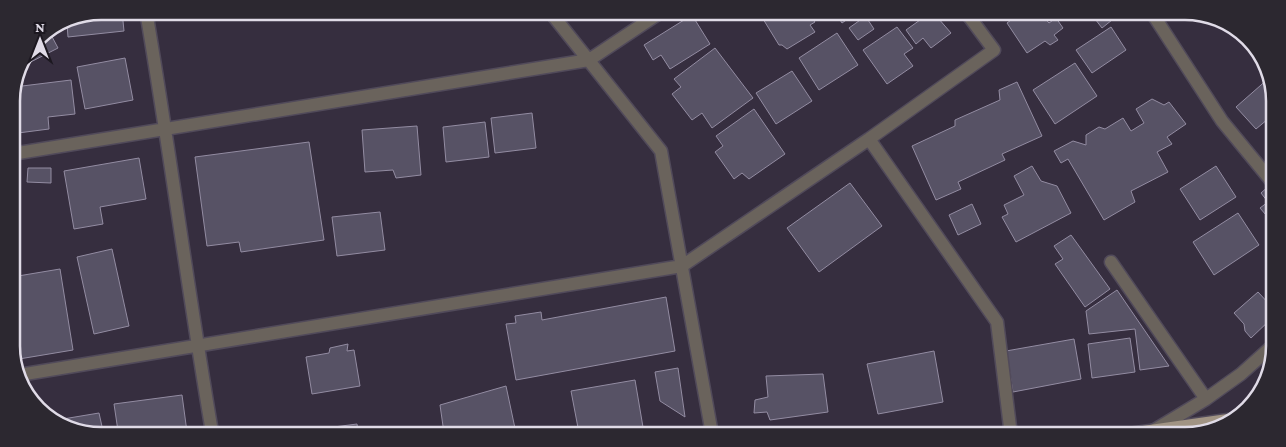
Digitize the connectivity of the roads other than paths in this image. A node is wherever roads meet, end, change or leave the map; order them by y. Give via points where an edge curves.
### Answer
1 (147, 20) edge
2 (557, 20) edge
3 (649, 20) edge
4 (972, 20) edge
5 (1157, 20) edge
6 (588, 60) junction
7 (166, 129) junction
8 (869, 140) junction
9 (20, 153) edge
10 (1266, 174) edge
11 (1111, 262) dead end
12 (682, 266) junction
13 (198, 347) junction
14 (1265, 352) edge
15 (25, 374) edge
16 (1206, 399) junction
17 (1203, 424) edge
18 (211, 427) edge
19 (711, 427) edge
20 (1010, 427) edge
21 (1161, 427) edge
22 (1187, 427) edge

1 - 7 street
2 - 6 street
3 - 6 street
4 - 8 street via 994,50
5 - 10 street via 1222,121
6 - 7 street
6 - 12 street via 661,151
7 - 9 street
7 - 13 street
8 - 12 street
8 - 20 street via 997,322
11 - 16 street
12 - 13 street
12 - 19 street
13 - 15 street
13 - 18 street
14 - 16 street
16 - 21 street
17 - 22 main road

